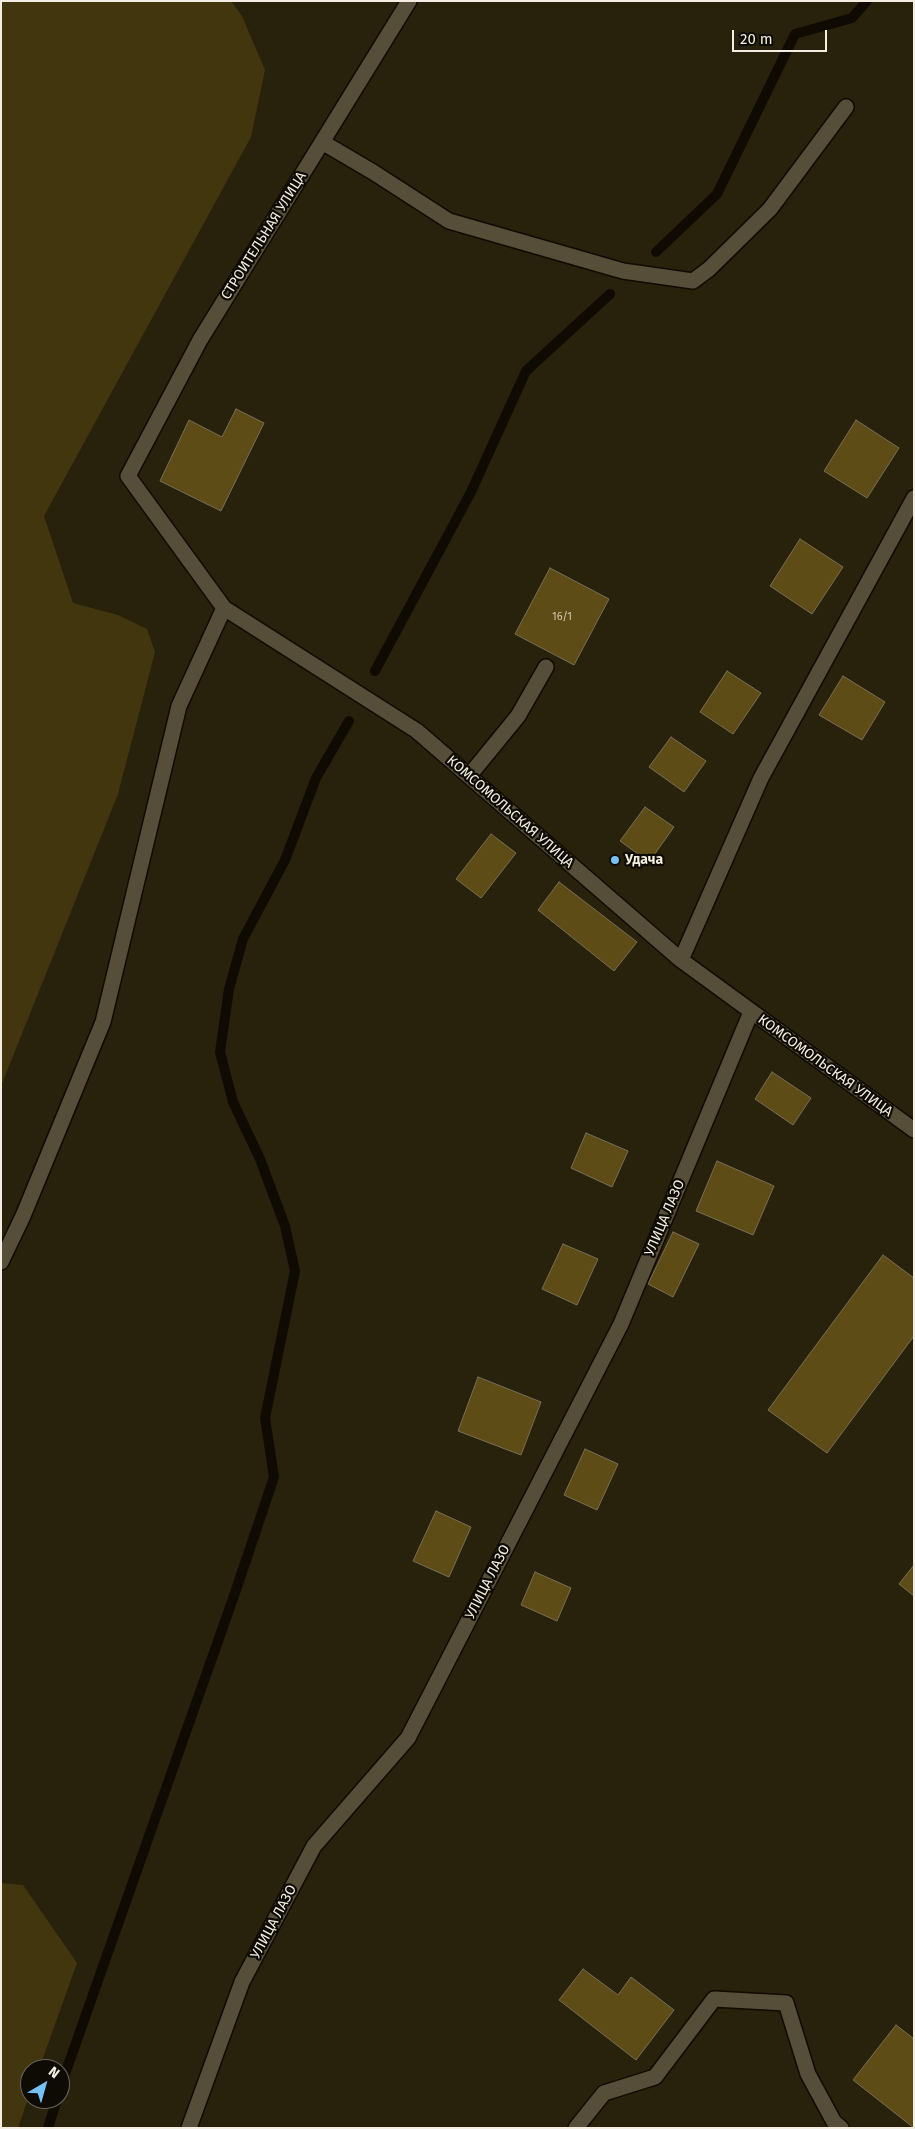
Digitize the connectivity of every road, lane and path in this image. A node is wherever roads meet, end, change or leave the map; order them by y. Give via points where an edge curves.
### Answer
1 (409, 1) edge
2 (846, 107) dead end
3 (322, 142) junction
4 (128, 476) joint
5 (914, 498) edge
6 (224, 608) junction
7 (546, 667) dead end
8 (469, 776) junction
9 (681, 960) junction
10 (751, 1012) junction
11 (914, 1130) edge
12 (1, 1262) edge
13 (188, 2128) edge
14 (576, 2128) edge
15 (841, 2128) edge

1 - 3 street, СТРОИТЕЛЬНАЯ УЛИЦА
2 - 3 street via 770,209 693,281 623,271 449,221
3 - 4 street, СТРОИТЕЛЬНАЯ УЛИЦА via 200,340
4 - 6 street, КОМСОМОЛЬСКАЯ УЛИЦА
5 - 9 street via 760,778
6 - 8 street, КОМСОМОЛЬСКАЯ УЛИЦА via 417,731
6 - 12 street via 179,706 103,1022
7 - 8 street via 518,716
8 - 9 street, КОМСОМОЛЬСКАЯ УЛИЦА
9 - 10 street, КОМСОМОЛЬСКАЯ УЛИЦА
10 - 11 street, КОМСОМОЛЬСКАЯ УЛИЦА
10 - 13 street, УЛИЦА ЛАЗО via 621,1324 408,1738 314,1846 242,1982
14 - 15 street via 604,2093 655,2077 714,1998 786,2003 808,2074 834,2122

